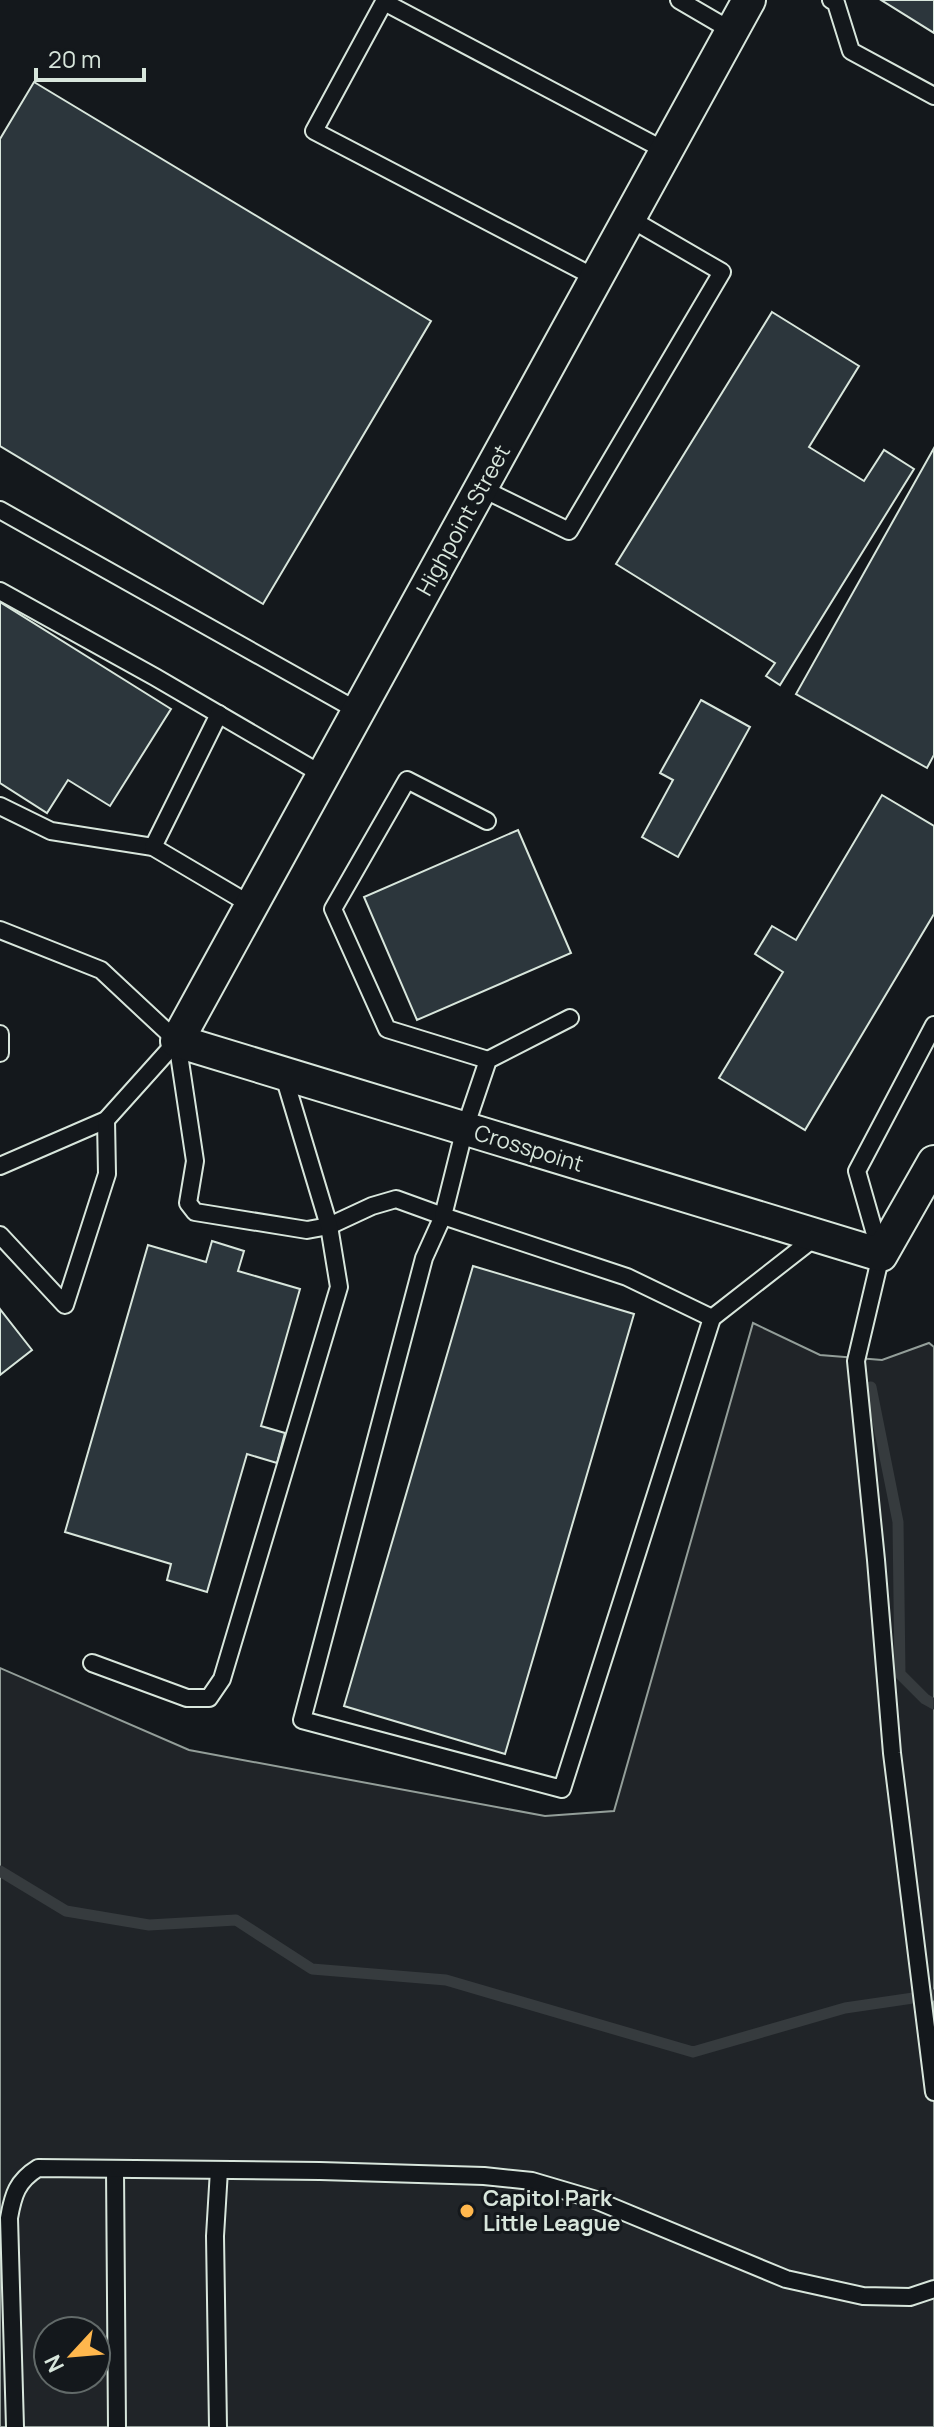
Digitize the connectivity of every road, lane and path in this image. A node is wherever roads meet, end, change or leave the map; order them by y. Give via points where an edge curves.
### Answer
1 (679, 0) edge
2 (749, 0) edge
3 (835, 1) edge
4 (732, 31) junction
5 (934, 96) edge
6 (666, 151) junction
7 (629, 218) junction
8 (596, 278) junction
9 (481, 488) junction
10 (0, 510) edge
11 (0, 591) edge
12 (358, 711) junction
13 (219, 714) junction
14 (323, 775) junction
15 (0, 806) edge
16 (487, 821) dead end
17 (153, 847) junction
18 (251, 905) junction
19 (0, 930) edge
20 (570, 1018) dead end
21 (934, 1025) edge
22 (0, 1034) edge
23 (177, 1041) junction
24 (0, 1053) edge
25 (488, 1060) junction
26 (283, 1073) junction
27 (106, 1120) junction
28 (465, 1128) junction
29 (934, 1162) edge
30 (0, 1166) edge
31 (443, 1216) junction
32 (329, 1226) junction
33 (0, 1235) edge
34 (817, 1236) junction
35 (881, 1255) junction
36 (712, 1318) junction
37 (92, 1663) dead end
38 (934, 2092) edge
39 (115, 2169) junction
40 (219, 2170) junction
41 (934, 2289) edge
42 (15, 2427) edge
43 (117, 2427) edge
44 (218, 2427) edge

1 - 4 lane
2 - 4 street, Highpoint Street
3 - 5 lane via 851,51
4 - 6 street, Highpoint Street
6 - 7 street, Highpoint Street
6 - 8 lane via 384,2 314,131
7 - 8 street, Highpoint Street
7 - 9 lane via 722,272 569,531
8 - 9 street, Highpoint Street
9 - 12 street, Highpoint Street
10 - 12 lane
11 - 13 lane
12 - 14 street, Highpoint Street
13 - 14 lane
13 - 17 lane
14 - 18 street, Highpoint Street
15 - 17 lane via 51,831
16 - 25 lane via 407,780 333,909 387,1029
17 - 18 lane
18 - 23 street, Highpoint Street
19 - 23 lane via 101,970
20 - 25 lane
21 - 35 lane via 857,1171
22 - 24 lane
23 - 26 street, Crosspoint
23 - 27 lane
23 - 32 lane via 195,1161 188,1203 195,1212 307,1230
25 - 28 lane
26 - 28 street, Crosspoint
26 - 32 lane
27 - 30 lane
27 - 33 lane via 107,1174 65,1305
28 - 31 lane
28 - 34 street, Crosspoint
29 - 35 street
31 - 32 lane via 396,1199
31 - 36 lane via 627,1277
31 - 36 lane via 424,1258 302,1720 562,1789
32 - 37 lane via 339,1287 222,1679 209,1698 187,1698
34 - 35 street, Crosspoint
34 - 36 lane
35 - 38 lane via 856,1361 892,1753
39 - 40 lane
39 - 42 lane via 38,2168 23,2177 13,2193 9,2218
39 - 43 lane
40 - 41 lane via 532,2181 593,2199 786,2279 863,2296 910,2297
40 - 44 lane

